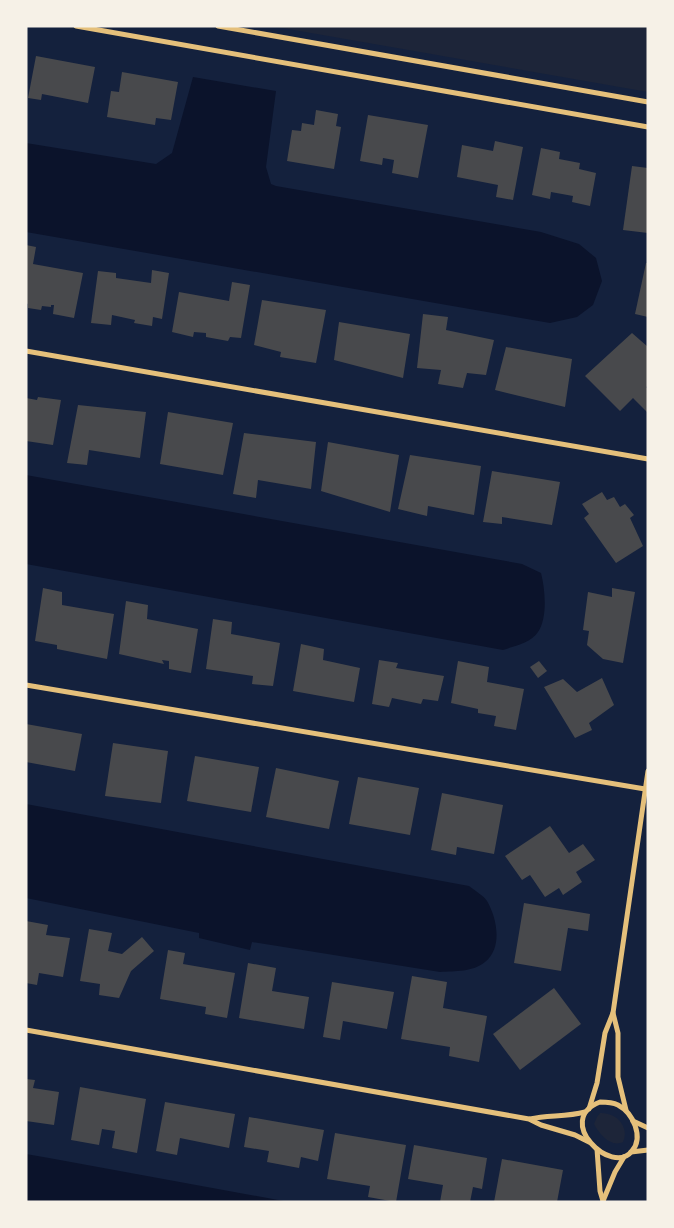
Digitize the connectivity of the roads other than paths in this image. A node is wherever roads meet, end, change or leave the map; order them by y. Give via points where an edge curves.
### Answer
1 (76, 26) edge
2 (218, 26) edge
3 (648, 102) edge
4 (648, 127) edge
5 (26, 352) edge
6 (648, 460) edge
7 (26, 685) edge
8 (648, 771) edge
9 (645, 789) junction
10 (613, 1013) junction
11 (26, 1030) edge
12 (587, 1111) junction
13 (626, 1112) junction
14 (529, 1119) junction
15 (633, 1121) junction
16 (648, 1128) edge
17 (589, 1142) junction
18 (597, 1149) junction
19 (648, 1150) edge
20 (631, 1152) junction
21 (624, 1156) junction
22 (603, 1201) edge

1 - 4 street
2 - 3 street
5 - 6 street
7 - 9 street
8 - 9 street
9 - 10 street
10 - 12 street via 604,1033 597,1083
10 - 13 street via 618,1033 618,1076
11 - 14 street
12 - 13 street via 593,1105 607,1102 620,1106
12 - 14 street
12 - 17 street via 582,1125
13 - 15 street
14 - 17 street
15 - 16 street
15 - 20 street via 637,1139
17 - 18 street
18 - 21 street via 612,1157
18 - 22 street
19 - 20 street
20 - 21 street
21 - 22 street

